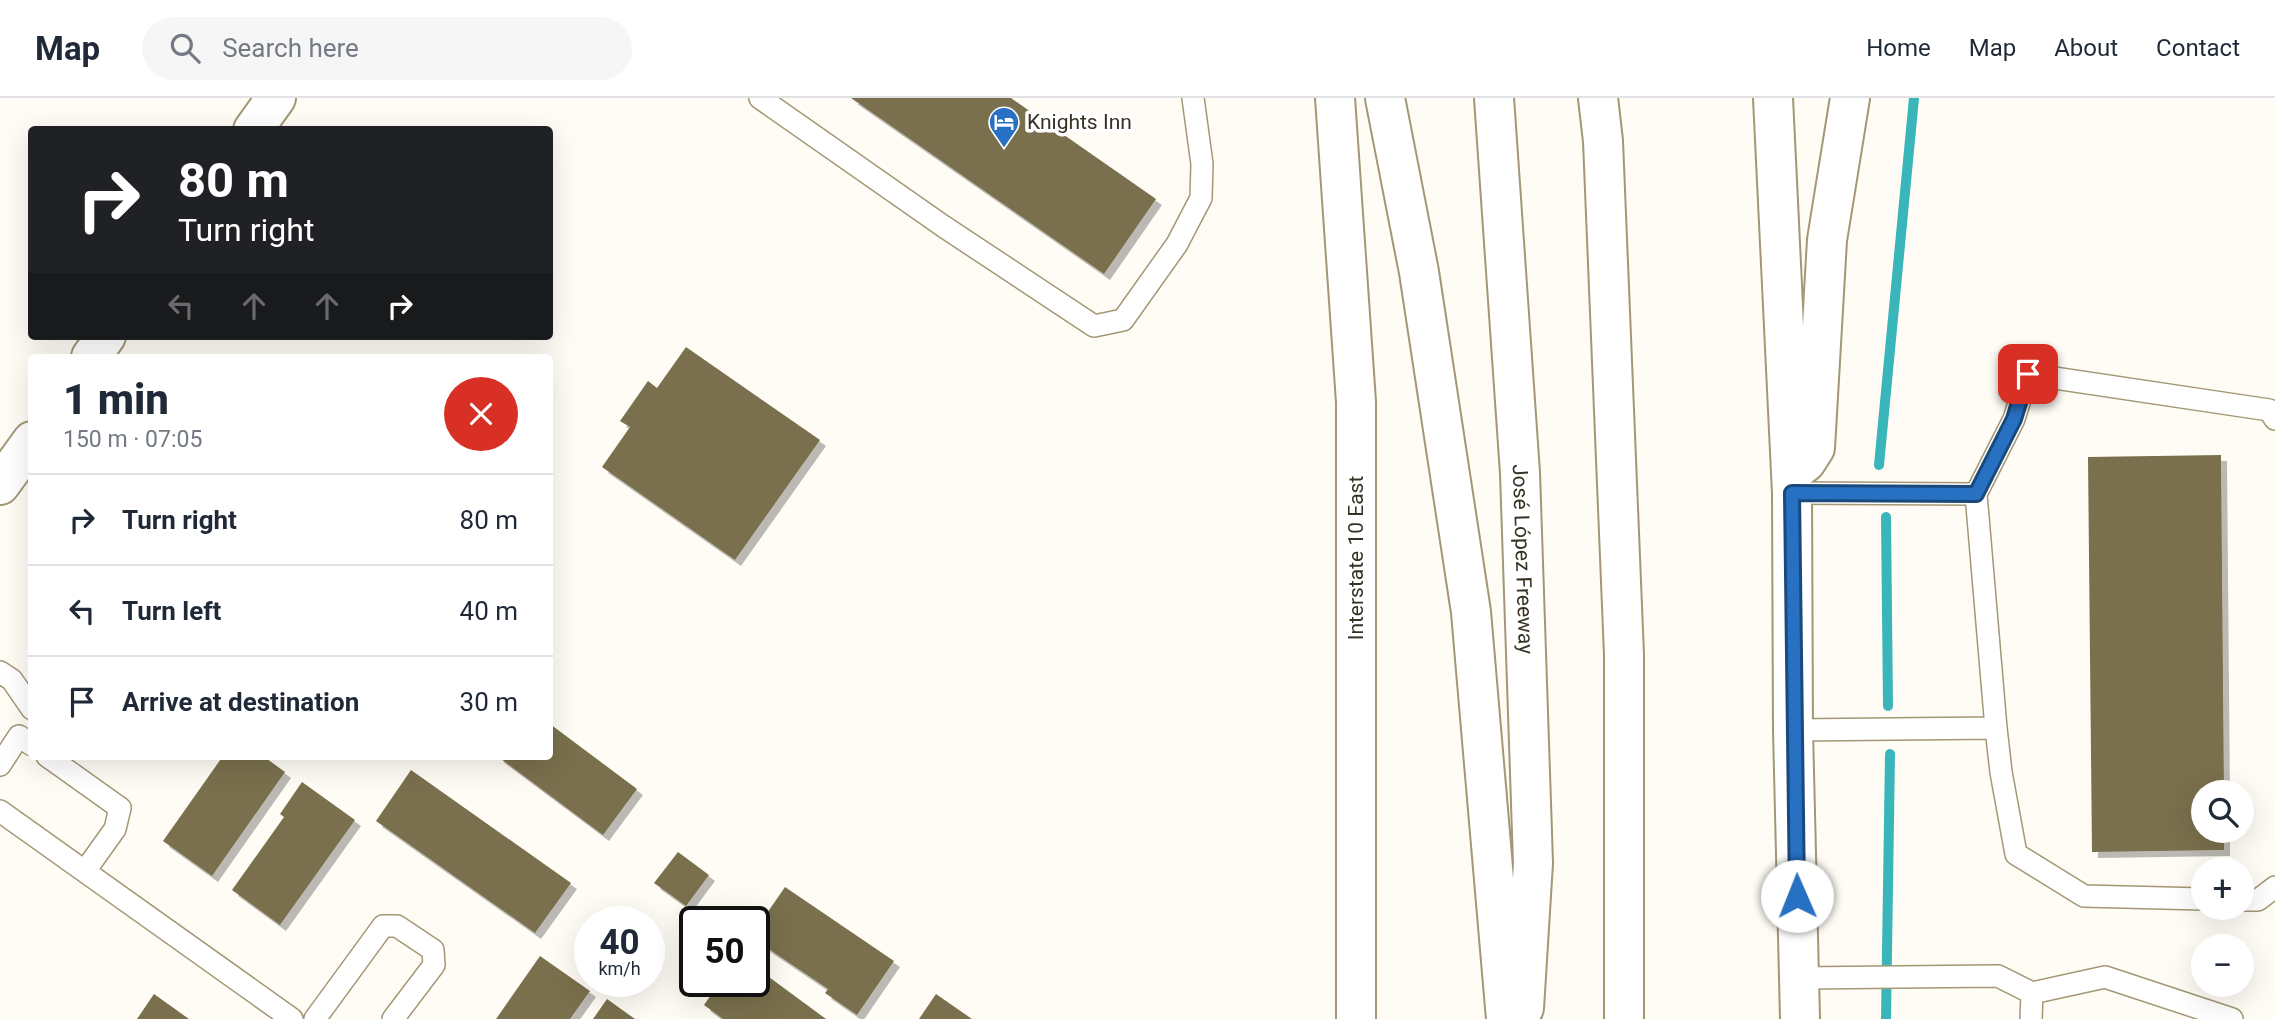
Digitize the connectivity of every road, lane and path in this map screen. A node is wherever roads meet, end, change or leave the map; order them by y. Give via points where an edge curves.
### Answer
1 (276, 98) edge
2 (760, 98) edge
3 (1194, 98) edge
4 (1335, 98) edge
5 (1385, 98) edge
6 (1494, 98) edge
7 (1598, 98) edge
8 (1773, 98) edge
9 (1850, 98) edge
10 (256, 126) edge
11 (2275, 419) edge
12 (28, 446) edge
13 (1791, 483) junction
14 (0, 485) edge
15 (1976, 494) junction
16 (0, 672) edge
17 (28, 704) edge
18 (1996, 728) junction
19 (1793, 730) junction
20 (25, 741) edge
21 (53, 760) edge
22 (0, 765) edge
23 (0, 811) edge
24 (85, 871) junction
25 (2275, 887) edge
26 (2191, 899) edge
27 (2254, 901) edge
28 (1799, 978) junction
29 (2032, 993) junction
30 (292, 1019) edge
31 (315, 1019) edge
32 (393, 1019) edge
33 (1356, 1019) edge
34 (1506, 1019) edge
35 (1523, 1019) edge
36 (1624, 1019) edge
37 (1800, 1019) edge
38 (2031, 1019) edge
39 (2232, 1019) edge

1 - 10 main road
2 - 3 lane via 1094,326 1123,320 1177,244 1201,198
4 - 33 main road, Interstate 10 East via 1356,402
5 - 34 main road via 1419,272 1471,612
6 - 35 main road, José López Freeway via 1520,473 1532,863
7 - 36 main road via 1624,655
8 - 13 main road
9 - 13 main road via 1827,240 1815,447
11 - 15 lane via 2269,410 2028,374 2014,419
12 - 14 main road
13 - 15 lane
13 - 19 main road
15 - 18 lane
16 - 17 lane via 12,680
18 - 19 lane
18 - 26 lane via 2016,854 2084,896
19 - 28 main road
20 - 22 lane
21 - 24 lane via 120,808 116,829
23 - 24 lane
24 - 30 lane
25 - 27 lane
28 - 29 lane via 1998,976
28 - 37 main road
29 - 38 lane
29 - 39 lane via 2105,977
31 - 32 lane via 383,926 397,926 433,950 434,965

